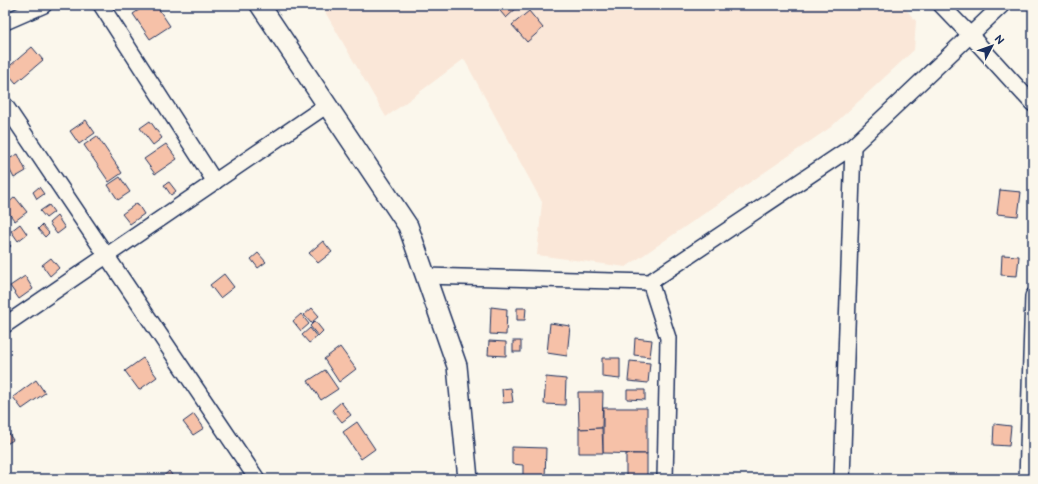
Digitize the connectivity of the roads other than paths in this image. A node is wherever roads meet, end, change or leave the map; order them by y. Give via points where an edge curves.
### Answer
1 (44, 5) edge
2 (101, 5) edge
3 (260, 5) edge
4 (941, 5) edge
5 (1002, 5) edge
6 (5, 22) edge
7 (970, 35) junction
8 (1033, 104) edge
9 (5, 105) edge
10 (327, 105) junction
11 (853, 146) junction
12 (215, 182) junction
13 (107, 255) junction
14 (425, 276) junction
15 (650, 282) junction
16 (1033, 296) edge
17 (6, 323) edge
18 (257, 479) edge
19 (468, 479) edge
20 (665, 479) edge
21 (842, 479) edge
22 (1027, 479) edge

1 - 6 street
2 - 12 street
3 - 10 street
4 - 7 street
5 - 7 street
7 - 8 street
7 - 11 street
9 - 13 street
10 - 12 street
10 - 14 street via 408,226
11 - 15 street
11 - 21 street
12 - 13 street
13 - 17 street
13 - 18 street
14 - 15 street
14 - 19 street via 457,366
15 - 20 street via 668,338
16 - 22 street

